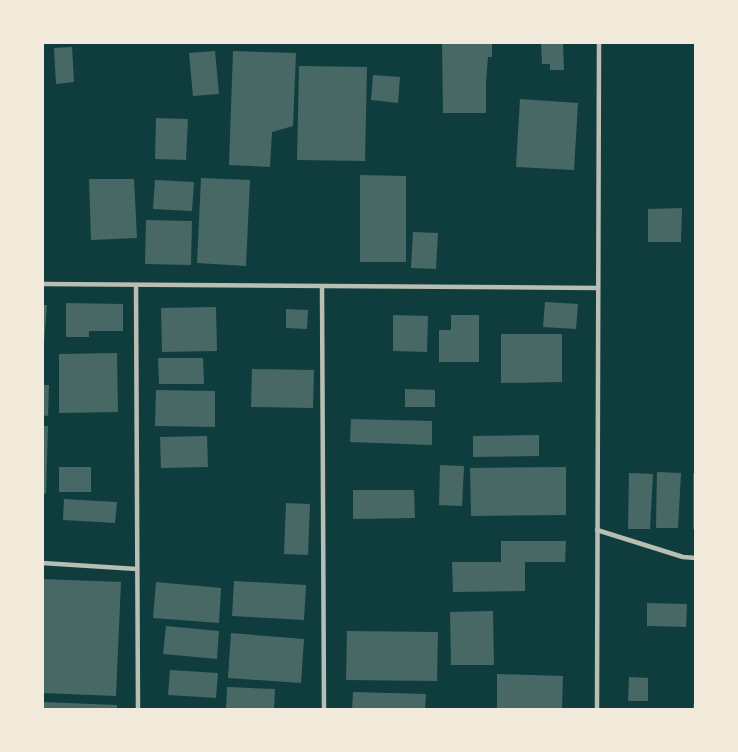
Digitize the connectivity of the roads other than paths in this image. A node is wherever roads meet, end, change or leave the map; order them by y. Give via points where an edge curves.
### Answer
1 (599, 42) edge
2 (42, 284) edge
3 (136, 285) junction
4 (322, 286) junction
5 (598, 288) junction
6 (597, 530) junction
7 (696, 558) edge
8 (42, 564) edge
9 (137, 569) junction
10 (138, 710) edge
11 (324, 710) edge
12 (597, 710) edge

1 - 5 street
2 - 3 street
3 - 4 street
3 - 9 street
4 - 5 street
4 - 11 street
5 - 6 street
6 - 7 street
6 - 12 street
8 - 9 street
9 - 10 street

